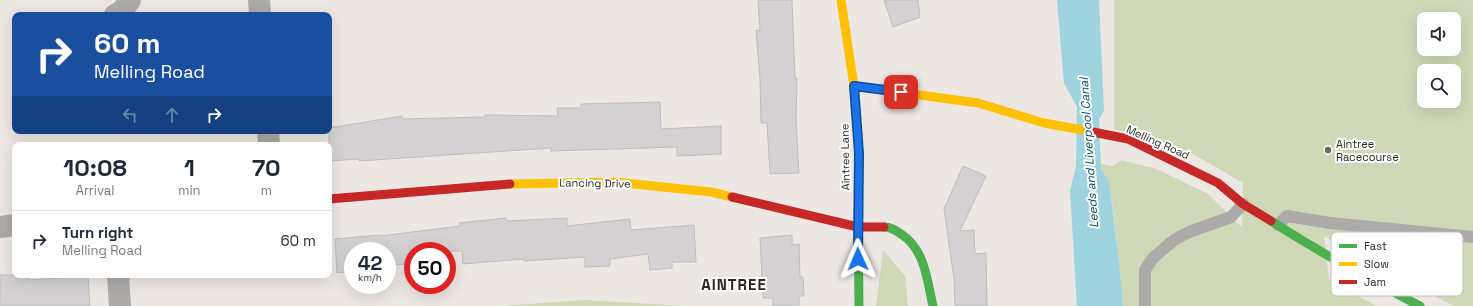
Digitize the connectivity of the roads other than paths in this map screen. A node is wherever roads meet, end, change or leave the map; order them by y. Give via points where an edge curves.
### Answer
1 (130, 0) edge
2 (258, 0) edge
3 (841, 0) edge
4 (120, 12) edge
5 (260, 12) edge
6 (854, 86) junction
7 (332, 199) edge
8 (1243, 204) junction
9 (12, 225) edge
10 (1278, 225) junction
11 (0, 226) edge
12 (858, 228) junction
13 (1425, 232) edge
14 (1463, 236) edge
15 (1473, 237) edge
16 (1331, 259) edge
17 (118, 278) edge
18 (1400, 296) edge
19 (120, 306) edge
20 (859, 306) edge
21 (933, 306) edge
22 (1145, 306) edge
23 (1420, 306) edge

1 - 4 street
2 - 5 street
3 - 6 street, Aintree Lane
6 - 8 street, Melling Road via 978,103 1044,123 1128,139 1218,183
6 - 12 street, Aintree Lane via 859,153
7 - 12 street, Lancing Drive via 516,183 615,182 711,192
8 - 10 street, Melling Road
8 - 22 lane via 1231,217 1189,232 1174,240 1153,258 1145,270
9 - 11 street
10 - 13 lane via 1287,216
10 - 16 street, Melling Road
12 - 20 street, Aintree Lane
12 - 21 street via 890,227 909,239 923,261
14 - 15 lane
17 - 19 street
18 - 23 street, Melling Road

